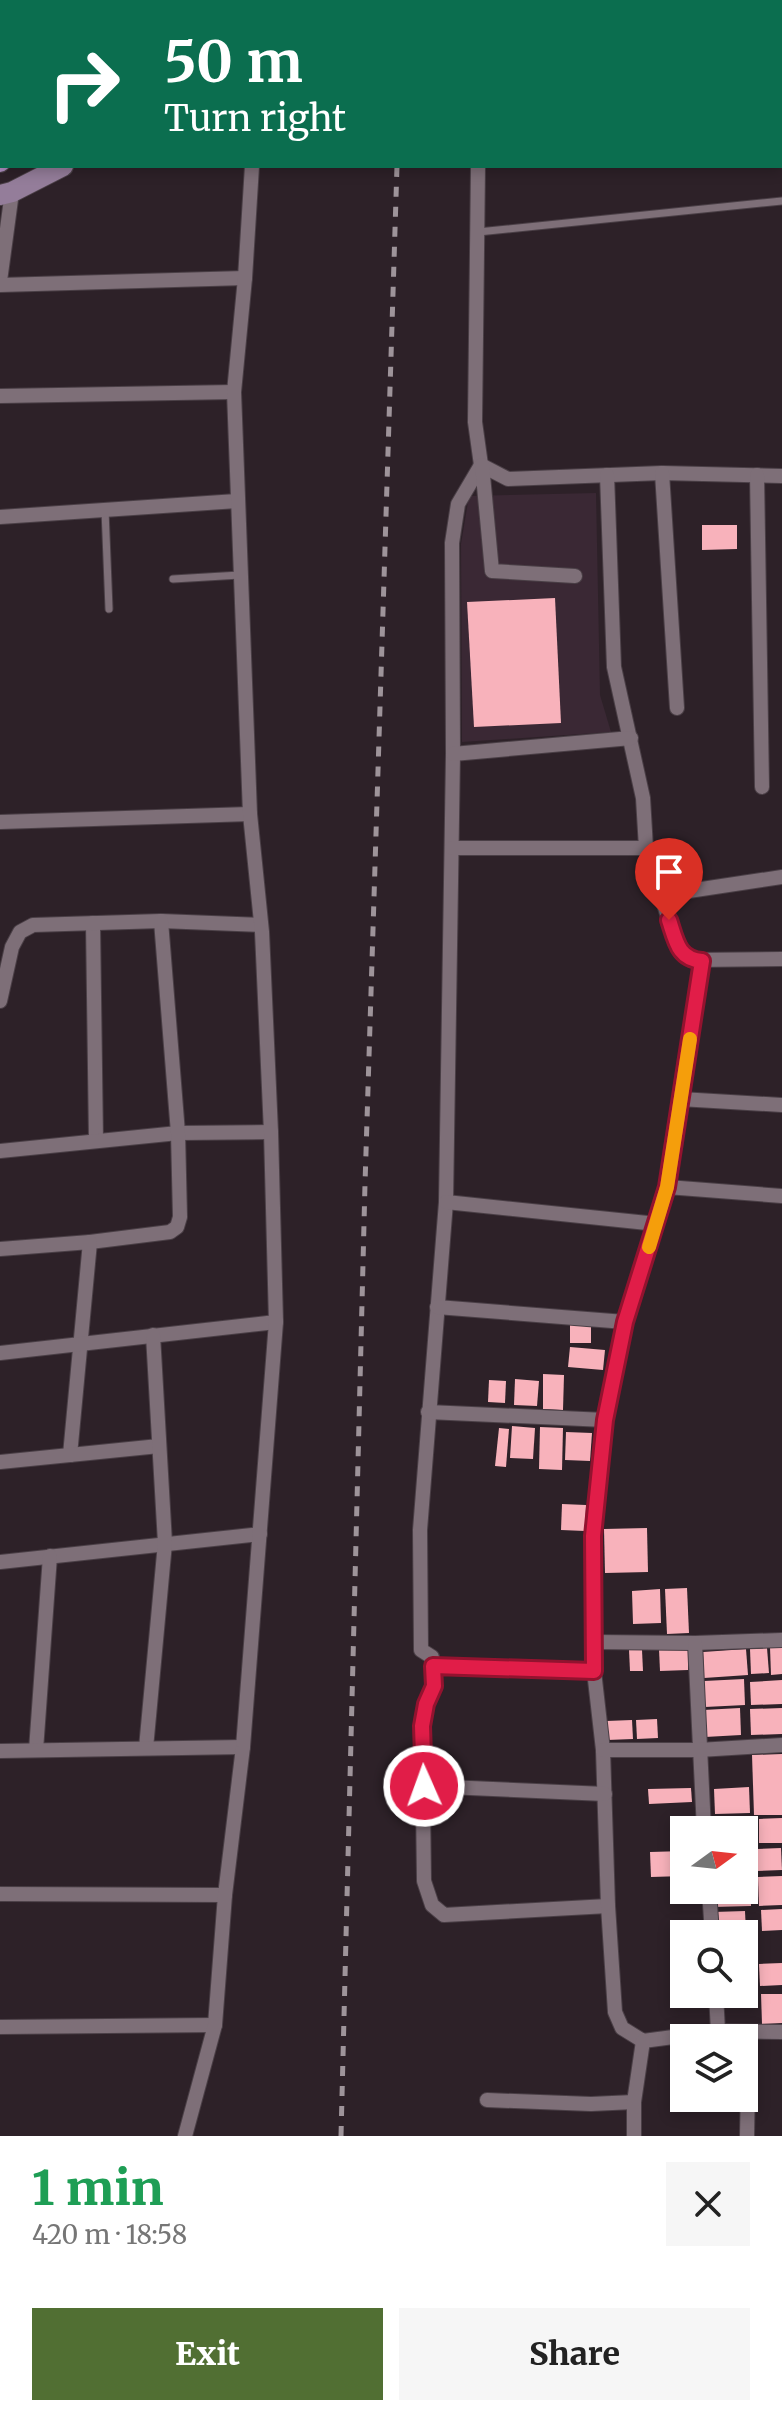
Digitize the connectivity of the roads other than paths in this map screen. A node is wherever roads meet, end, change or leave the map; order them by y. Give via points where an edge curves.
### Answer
1 (59, 168) edge
2 (252, 168) edge
3 (478, 168) edge
4 (6, 193) edge
5 (782, 201) edge
6 (476, 232) junction
7 (245, 278) junction
8 (0, 283) edge
9 (234, 392) junction
10 (0, 396) edge
11 (481, 465) junction
12 (662, 473) junction
13 (607, 475) junction
14 (757, 475) junction
15 (782, 476) edge
16 (237, 501) junction
17 (105, 510) junction
18 (0, 517) edge
19 (240, 575) junction
20 (575, 576) dead end
21 (173, 579) dead end
22 (109, 609) dead end
23 (677, 708) dead end
24 (631, 738) junction
25 (453, 754) junction
26 (762, 787) dead end
27 (250, 814) junction
28 (0, 822) edge
29 (452, 848) junction
30 (646, 848) junction
31 (782, 877) edge
32 (662, 895) junction
33 (161, 921) junction
34 (93, 923) junction
35 (261, 925) junction
36 (782, 959) edge
37 (702, 961) junction
38 (0, 1001) edge
39 (680, 1099) junction
40 (782, 1105) edge
41 (271, 1132) junction
42 (178, 1133) junction
43 (96, 1141) junction
44 (0, 1151) edge
45 (667, 1187) junction
46 (782, 1196) edge
47 (446, 1202) junction
48 (657, 1224) junction
49 (90, 1242) junction
50 (0, 1249) edge
51 (437, 1307) junction
52 (276, 1322) junction
53 (625, 1322) junction
54 (153, 1335) junction
55 (81, 1343) junction
56 (0, 1353) edge
57 (428, 1412) junction
58 (605, 1420) junction
59 (159, 1446) junction
60 (70, 1455) junction
61 (0, 1462) edge
62 (260, 1534) junction
63 (165, 1543) junction
64 (50, 1556) junction
65 (0, 1562) edge
66 (782, 1640) edge
67 (594, 1642) junction
68 (695, 1643) junction
69 (433, 1666) junction
70 (594, 1671) junction
71 (782, 1745) edge
72 (243, 1747) junction
73 (146, 1748) junction
74 (36, 1750) junction
75 (603, 1750) junction
76 (699, 1750) junction
77 (0, 1751) edge
78 (424, 1786) junction
79 (605, 1794) junction
80 (703, 1816) edge
81 (0, 1894) edge
82 (225, 1895) junction
83 (608, 1906) junction
84 (215, 2025) junction
85 (0, 2027) edge
86 (758, 2032) edge
87 (782, 2032) edge
88 (670, 2037) edge
89 (643, 2041) junction
90 (487, 2100) dead end
91 (634, 2102) junction
92 (747, 2112) edge
93 (185, 2136) edge
94 (634, 2136) edge
95 (747, 2136) edge

1 - 4 street
2 - 7 street
3 - 6 street
4 - 8 street
5 - 6 lane
6 - 11 street via 475,422
7 - 8 street
7 - 9 street
9 - 10 street
9 - 16 street
11 - 13 street via 508,479
11 - 20 street via 492,571
11 - 25 street via 458,504 452,543
12 - 13 street
12 - 14 street
12 - 23 street
13 - 24 street via 614,667
14 - 15 street
14 - 26 street
16 - 17 street
16 - 19 street
17 - 18 street
17 - 22 lane
19 - 21 lane
19 - 27 street
24 - 25 street
24 - 30 street
25 - 29 street
27 - 28 street
27 - 35 street
29 - 30 street
29 - 47 street
30 - 32 street
31 - 32 street
32 - 37 street via 682,954
33 - 34 street
33 - 35 street
33 - 42 street
34 - 38 street via 33,925 20,932
34 - 43 street
35 - 41 street
36 - 37 street
37 - 39 street
39 - 40 street
39 - 45 street
41 - 42 street
41 - 52 street
42 - 43 street
42 - 49 street via 177,1227
43 - 44 street
45 - 46 street
45 - 48 street
47 - 48 street
47 - 51 street
48 - 53 street
49 - 50 street
49 - 55 street
51 - 53 street
51 - 57 street
52 - 54 street
52 - 62 street
53 - 58 street
54 - 55 street
54 - 59 street
55 - 56 street
55 - 60 street
57 - 58 street
57 - 69 street via 420,1530 421,1650 432,1657
58 - 67 street via 593,1536
59 - 60 street
59 - 63 street
60 - 61 street
62 - 63 street
62 - 72 street
63 - 64 street
63 - 73 street
64 - 65 street
64 - 74 street
66 - 68 street
67 - 68 street
67 - 70 street
68 - 76 street
69 - 70 street
69 - 78 street via 434,1686 422,1726
70 - 75 street
71 - 76 street
72 - 73 street
72 - 82 street
73 - 74 street
74 - 77 street
75 - 76 street
75 - 79 street
76 - 80 street
78 - 79 street
78 - 83 street via 424,1881 432,1905 444,1915
79 - 83 street
81 - 82 street
82 - 84 street
83 - 89 street via 615,2012 622,2028
84 - 85 street
84 - 93 street
86 - 87 street
88 - 89 street
89 - 91 street
90 - 91 street
91 - 94 street
92 - 95 street

